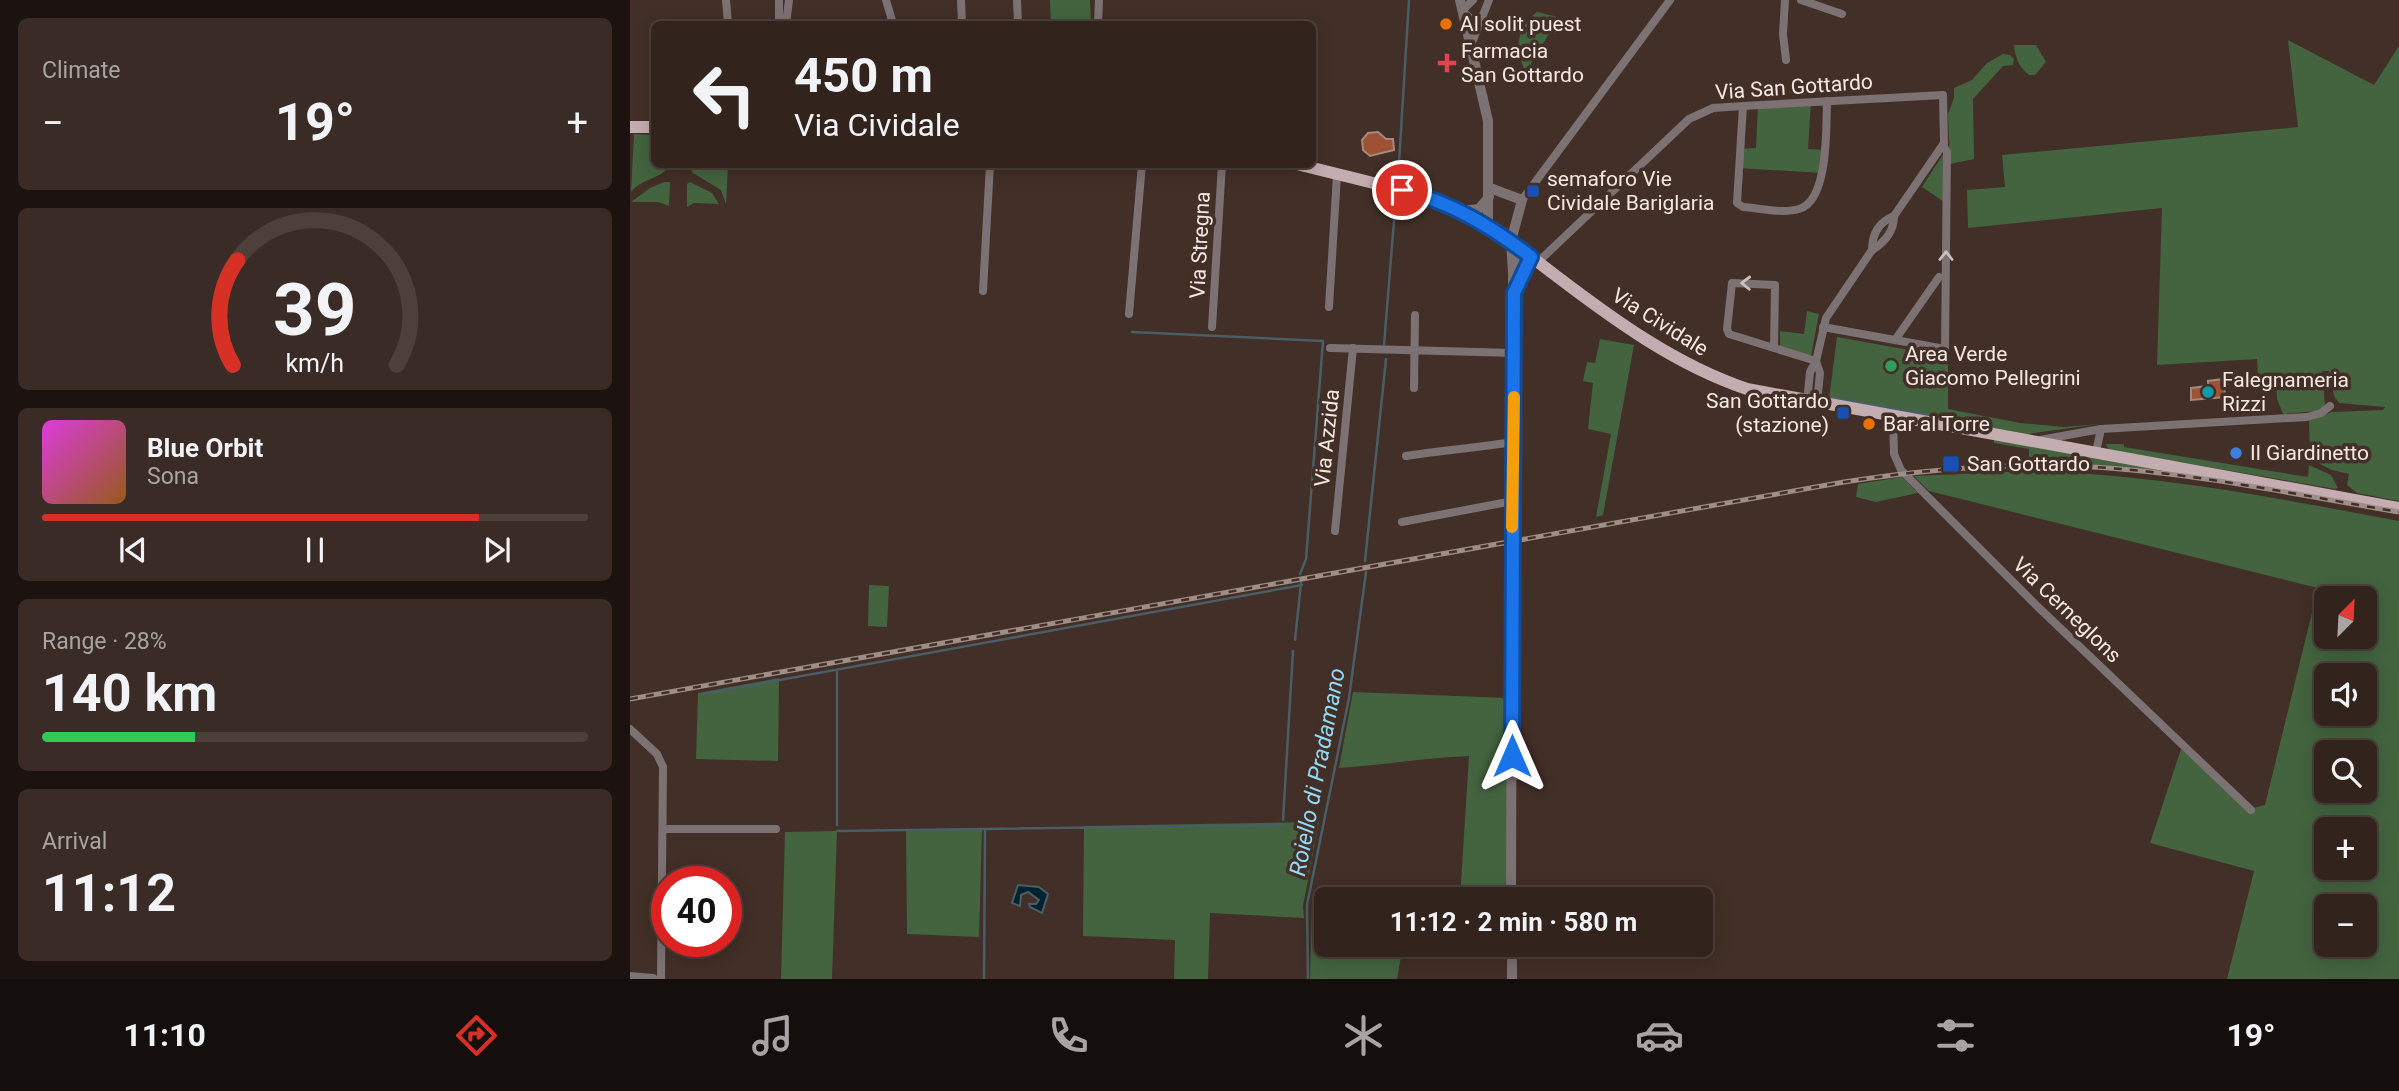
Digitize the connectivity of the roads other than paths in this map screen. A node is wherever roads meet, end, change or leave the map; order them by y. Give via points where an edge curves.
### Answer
1 (726, 0) edge
2 (779, 0) edge
3 (789, 0) edge
4 (886, 0) edge
5 (961, 0) edge
6 (1017, 0) edge
7 (1099, 0) edge
8 (1460, 0) edge
9 (1473, 0) edge
10 (1489, 0) edge
11 (1670, 0) edge
12 (1785, 0) edge
13 (1801, 0) edge
14 (1462, 11) junction
15 (1842, 14) dead end
16 (1482, 16) junction
17 (728, 21) edge
18 (779, 21) edge
19 (786, 21) edge
20 (892, 21) edge
21 (962, 21) edge
22 (1018, 21) edge
23 (1098, 21) edge
24 (1471, 45) junction
25 (1786, 60) dead end
26 (1827, 101) junction
27 (1743, 106) junction
28 (630, 127) edge
29 (651, 127) edge
30 (1943, 145) junction
31 (990, 168) edge
32 (1142, 168) edge
33 (1222, 168) edge
34 (1313, 168) edge
35 (1337, 174) junction
36 (1489, 193) junction
37 (1522, 200) junction
38 (1460, 211) junction
39 (1488, 225) junction
40 (1511, 241) junction
41 (1534, 259) junction
42 (1550, 272) junction
43 (1939, 277) dead end
44 (1516, 278) junction
45 (983, 291) dead end
46 (1329, 307) dead end
47 (1129, 314) dead end
48 (1415, 315) dead end
49 (1212, 327) dead end
50 (1823, 327) junction
51 (1895, 340) junction
52 (1330, 348) dead end
53 (1353, 348) junction
54 (1774, 348) junction
55 (1414, 350) junction
56 (1514, 353) junction
57 (1816, 361) junction
58 (1414, 388) dead end
59 (1812, 402) junction
60 (2330, 406) dead end
61 (1893, 417) junction
62 (2102, 429) junction
63 (1513, 442) junction
64 (2031, 442) junction
65 (2096, 452) junction
66 (1406, 456) dead end
67 (1513, 501) junction
68 (2399, 508) edge
69 (1402, 522) dead end
70 (1335, 531) dead end
71 (630, 729) edge
72 (2251, 810) dead end
73 (663, 829) junction
74 (776, 829) dead end
75 (1511, 887) edge
76 (1511, 957) edge
77 (630, 977) edge
78 (653, 979) edge
79 (661, 979) edge
80 (1512, 979) edge

1 - 17 street
2 - 18 street
3 - 19 street
4 - 20 street
5 - 21 street
6 - 22 street
7 - 23 street
8 - 14 street
9 - 14 street
10 - 16 street
11 - 37 street
12 - 25 street
13 - 15 street
14 - 16 street via 1474,22
14 - 24 street
16 - 24 street
24 - 36 street via 1488,121
26 - 27 street, Via San Gottardo
26 - 27 street via 1822,179 1805,206 1795,210 1737,203
26 - 30 street, Via San Gottardo via 1944,95
27 - 41 street, Via San Gottardo via 1713,108 1689,119
28 - 29 main road
30 - 50 street via 1894,216 1884,220 1872,238 1872,250
51 -> 30 street via 1945,349 1947,152
31 - 45 street
32 - 47 street
33 - 49 street, Via Stregna
34 - 35 main road, Via Cividale
35 - 38 main road, Via Cividale via 1420,195
35 - 46 street
36 - 37 street
36 - 38 street via 1479,209
36 - 39 street
37 - 40 street
38 - 39 main road, Via Cividale
39 - 40 main road, Via Cividale
40 - 41 main road, Via Cividale
40 - 44 street
41 - 42 main road, Via Cividale
41 - 44 street
42 - 44 street
42 - 59 main road, Via Cividale via 1687,364 1747,389
43 - 51 street
44 - 56 street
48 - 55 street
50 - 51 street
50 - 57 street
52 - 53 street
53 - 55 street
53 - 70 street, Via Azzida
54 -> 54 street via 1775,285 1732,283 1728,332
54 - 57 street
55 - 56 street
55 - 58 street
56 - 63 street
57 - 59 street via 1820,373
59 - 61 main road, Via Cividale
60 - 62 street, Via Cividale via 2307,417
61 - 64 main road, Via Cividale
61 - 72 street, Via Cerneglons via 1894,454 1904,473
62 - 64 street, Via Cividale
62 - 65 street
63 - 66 street
63 - 67 street
64 - 65 main road, Via Cividale
65 - 68 main road, Via Cividale
67 - 69 street
67 - 75 street
71 - 73 street via 657,754 663,767
73 - 74 street
73 - 79 street
76 - 80 street
77 - 78 street

